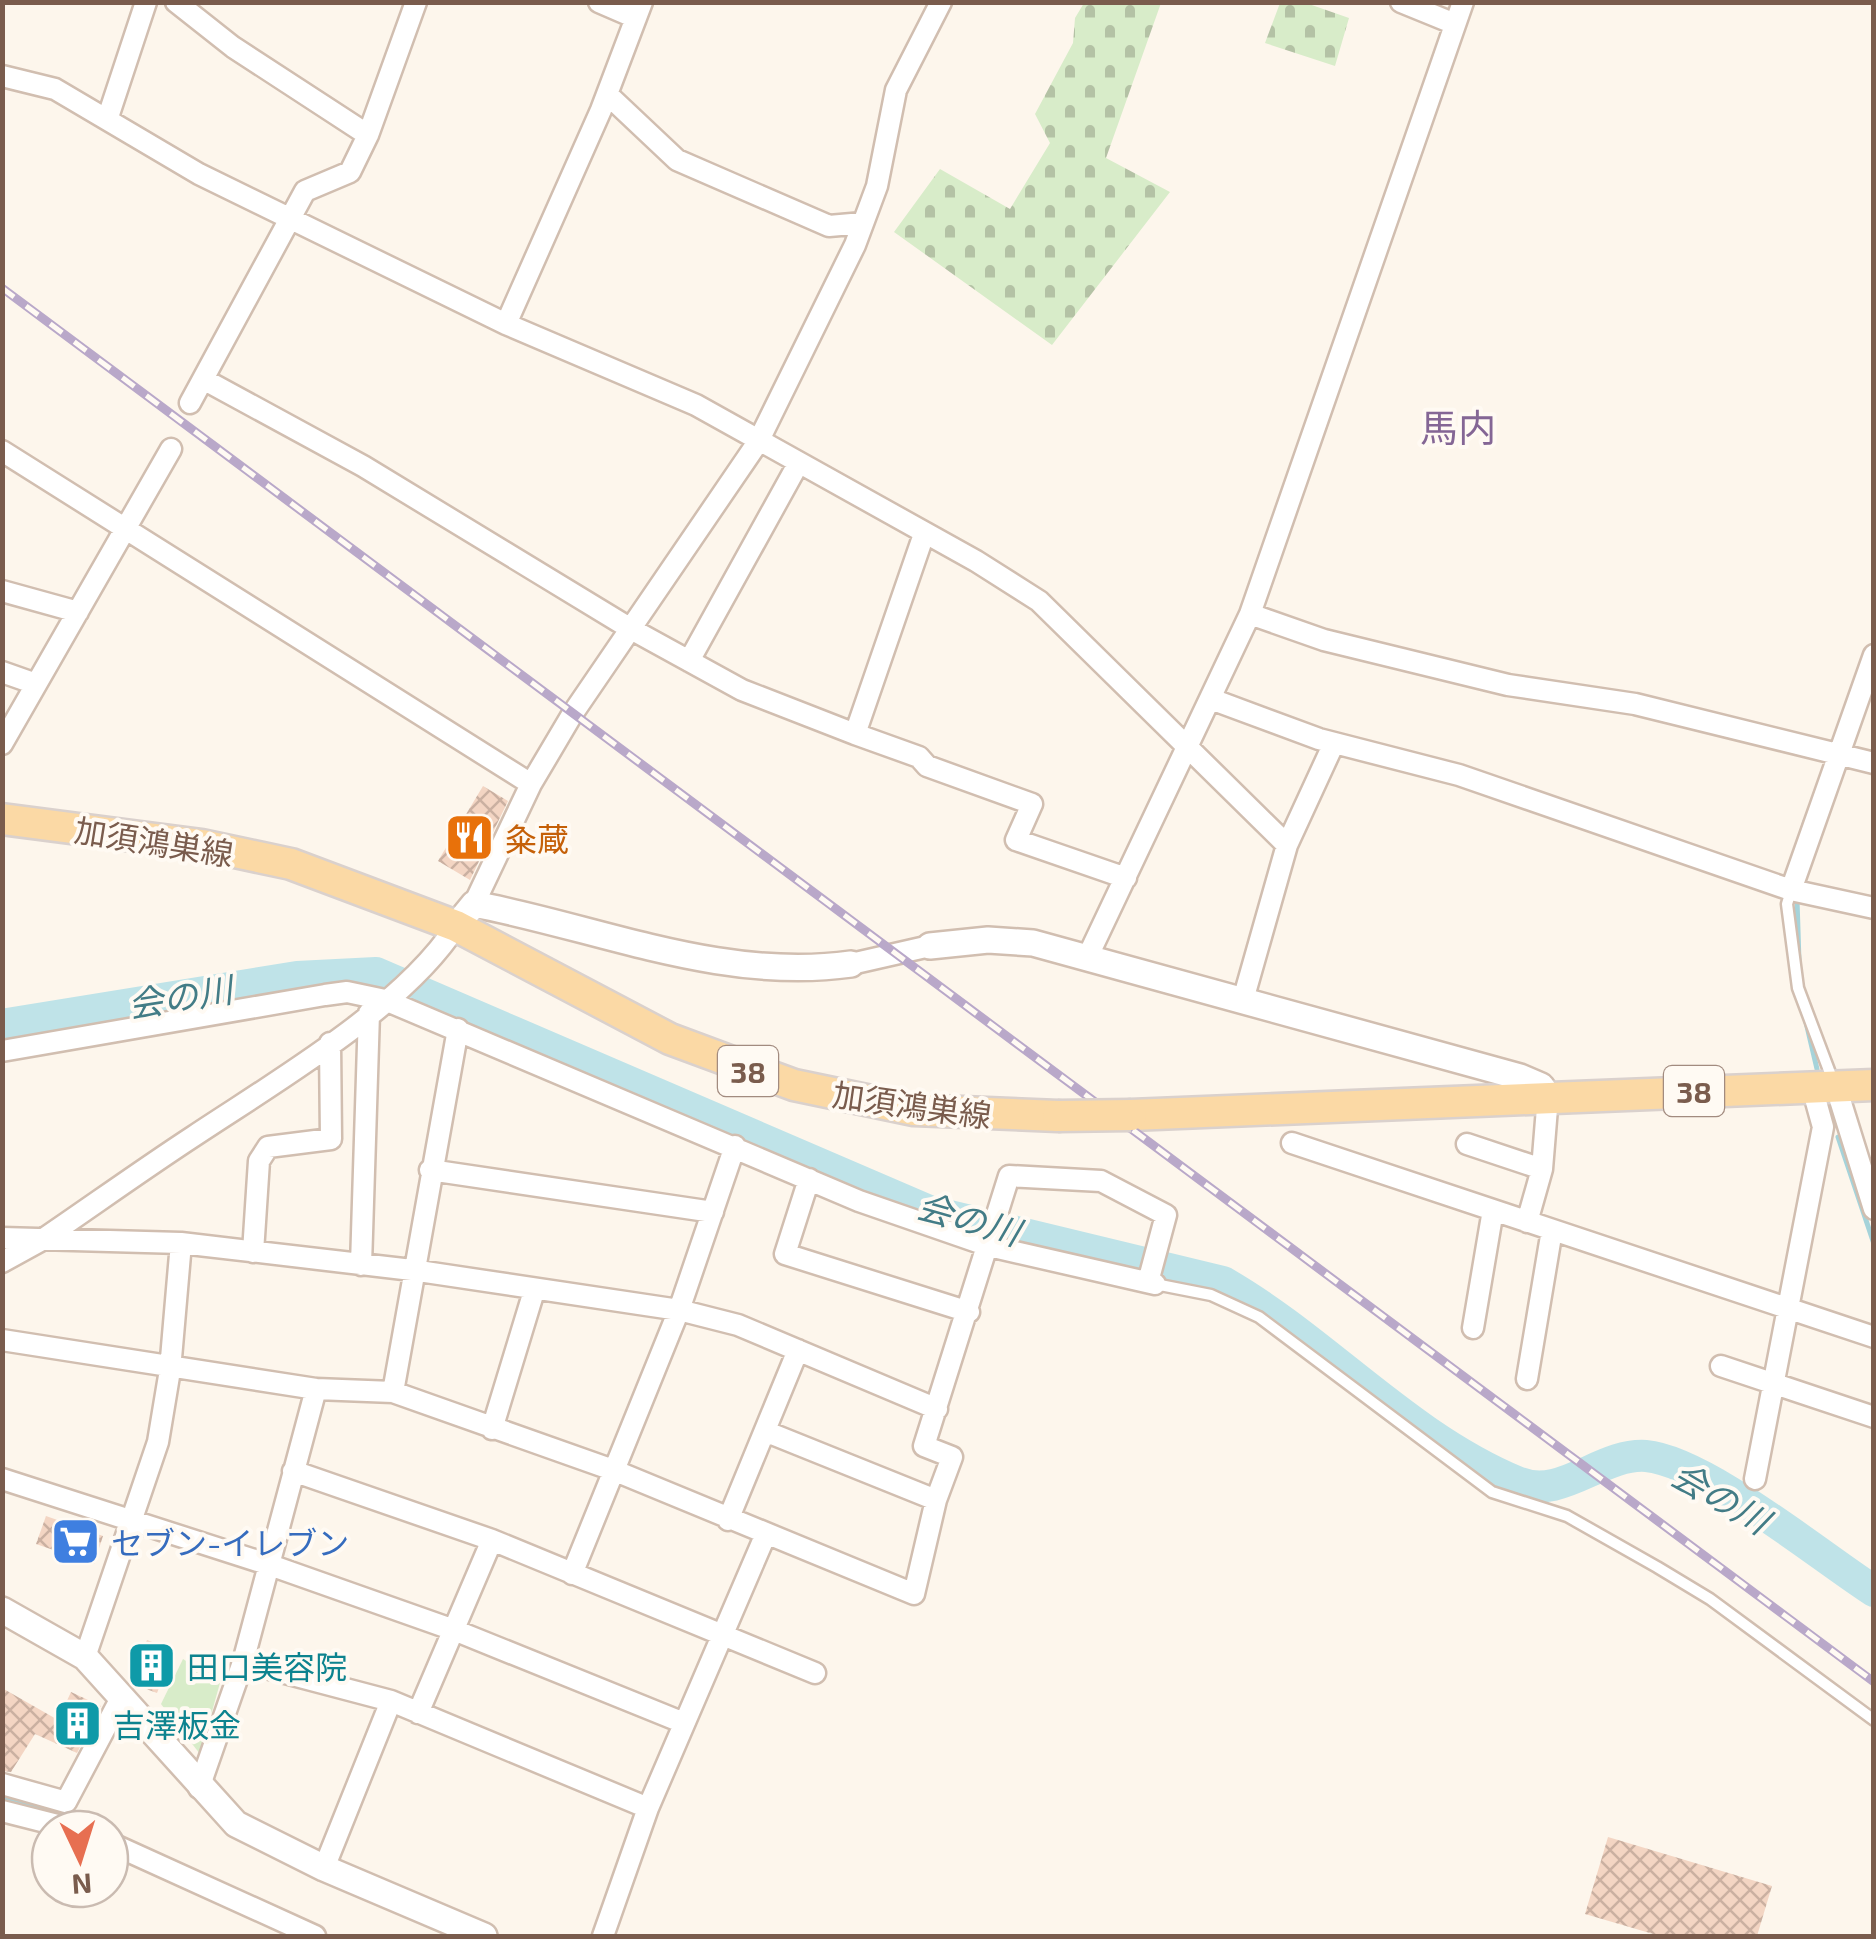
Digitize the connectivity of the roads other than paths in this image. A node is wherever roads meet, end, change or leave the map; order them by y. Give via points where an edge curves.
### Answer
1 (146, 2) edge
2 (176, 2) edge
3 (416, 2) edge
4 (599, 2) edge
5 (940, 2) edge
6 (1401, 2) edge
7 (1463, 2) edge
8 (639, 10) edge
9 (1455, 24) junction
10 (2, 76) edge
11 (608, 94) junction
12 (108, 117) junction
13 (368, 135) junction
14 (290, 216) junction
15 (863, 223) junction
16 (506, 324) junction
17 (203, 379) junction
18 (190, 403) dead end
19 (758, 442) junction
20 (171, 449) dead end
21 (3, 451) edge
22 (798, 464) junction
23 (122, 530) junction
24 (924, 534) junction
25 (2, 590) edge
26 (78, 612) junction
27 (1250, 614) junction
28 (631, 629) junction
29 (1874, 655) edge
30 (689, 660) junction
31 (2, 672) edge
32 (36, 684) junction
33 (1211, 699) junction
34 (856, 734) junction
35 (2, 744) edge
36 (1334, 744) junction
37 (1188, 746) junction
38 (1840, 753) junction
39 (1874, 763) edge
40 (532, 784) junction
41 (2, 819) edge
42 (1287, 845) junction
43 (1126, 878) junction
44 (1791, 890) junction
45 (1874, 908) edge
46 (465, 915) junction
47 (930, 946) joint
48 (1088, 956) junction
49 (850, 964) joint
50 (1243, 1000) junction
51 (382, 1002) junction
52 (458, 1029) junction
53 (330, 1043) junction
54 (2, 1051) edge
55 (1874, 1085) edge
56 (1548, 1096) junction
57 (1828, 1101) junction
58 (1852, 1138) junction
59 (1292, 1143) dead end
60 (1467, 1144) dead end
61 (736, 1146) junction
62 (1874, 1148) edge
63 (430, 1170) junction
64 (1542, 1170) junction
65 (809, 1179) junction
66 (1874, 1209) edge
67 (1494, 1210) junction
68 (713, 1212) junction
69 (1528, 1222) junction
70 (1552, 1230) junction
71 (992, 1234) junction
72 (2, 1238) edge
73 (42, 1240) junction
74 (181, 1243) junction
75 (253, 1252) junction
76 (2, 1262) edge
77 (360, 1266) junction
78 (412, 1270) junction
79 (1151, 1281) junction
80 (534, 1291) junction
81 (1787, 1309) junction
82 (678, 1310) junction
83 (969, 1312) junction
84 (1473, 1328) dead end
85 (1874, 1337) edge
86 (2, 1340) edge
87 (798, 1350) junction
88 (1721, 1366) dead end
89 (170, 1370) junction
90 (1527, 1379) dead end
91 (1774, 1383) junction
92 (316, 1390) junction
93 (393, 1392) junction
94 (937, 1409) junction
95 (1874, 1417) edge
96 (492, 1428) junction
97 (766, 1432) junction
98 (293, 1470) junction
99 (613, 1470) junction
100 (2, 1479) edge
101 (1754, 1480) dead end
102 (936, 1500) junction
103 (728, 1520) junction
104 (133, 1523) junction
105 (765, 1536) junction
106 (492, 1540) junction
107 (270, 1565) junction
108 (572, 1574) junction
109 (2, 1610) edge
110 (454, 1630) junction
111 (722, 1636) junction
112 (85, 1657) junction
113 (243, 1662) junction
114 (814, 1674) dead end
115 (121, 1698) junction
116 (391, 1702) junction
117 (418, 1713) junction
118 (1874, 1720) edge
119 (684, 1723) junction
120 (2, 1784) edge
121 (199, 1788) junction
122 (648, 1808) junction
123 (2, 1812) edge
124 (30, 1819) edge
125 (130, 1852) edge
126 (324, 1868) junction
127 (475, 1935) edge
128 (315, 1936) edge
129 (603, 1936) edge

1 - 12 street
2 - 13 street via 232,47
3 - 13 street
4 - 8 street
5 - 15 street via 896,90 878,186
6 - 9 street
7 - 9 street
8 - 11 street
9 - 27 street
10 - 12 street via 55,89
11 - 15 street via 678,160 829,226
11 - 16 street
12 - 14 street via 200,174
13 - 14 street via 350,172 305,191
14 - 16 street
14 - 17 street
15 - 19 street
16 - 19 street via 696,405
17 - 18 street
17 - 28 street via 364,466
19 - 22 street
19 - 28 street
20 - 23 street
21 - 23 street
22 - 24 street
22 - 30 street
23 - 26 street
23 - 40 street
24 - 34 street
24 - 37 street via 1039,602
25 - 26 street
26 - 32 street
27 - 33 street
27 - 38 street via 1324,640 1508,685 1635,704
28 - 30 street
28 - 40 street
29 - 38 street
30 - 34 street via 742,690
31 - 32 street
32 - 35 street
33 - 36 street
33 - 37 street
34 - 43 street via 1032,804 1016,840
36 - 42 street
36 - 44 street via 1459,775
37 - 42 street
37 - 43 street
38 - 39 street
38 - 44 street
40 - 46 street
41 - 46 main road, 加須鴻巣線 / 38 via 202,845
42 - 50 street
43 - 48 street
44 - 45 street
44 - 57 lane via 1798,988
46 - 49 street via 744,967
46 - 51 street
46 - 56 main road, 加須鴻巣線 / 38, bridge via 670,1040 748,1071 914,1110 1131,1115
47 - 48 street via 1010,940
47 - 49 street
48 - 50 street
50 - 56 street via 1520,1078
51 - 52 street
51 - 53 street
51 - 54 street via 347,992
51 - 77 street
52 - 61 street
52 - 63 street
53 - 73 street
53 - 75 street via 331,1139 268,1147 260,1161
55 - 57 main road, 加須鴻巣線 / 38
56 - 57 main road, 加須鴻巣線 / 38
56 - 64 street
57 - 58 street
57 - 81 street
58 - 62 street
58 - 66 street
59 - 67 street
60 - 64 street
61 - 65 street
61 - 68 street
63 - 68 street
63 - 78 street
64 - 69 street
65 - 71 street
65 - 83 street via 785,1254
67 - 69 street
67 - 84 street
68 - 82 street
69 - 70 street
70 - 81 street
70 - 90 street
71 - 79 street
71 - 79 street via 1009,1176 1101,1181 1166,1215
71 - 83 street
72 - 73 street
73 - 74 street
73 - 76 street
74 - 75 street
74 - 89 street
75 - 77 street
77 - 78 street
78 - 80 street
78 - 93 street
79 - 118 lane via 1211,1295 1259,1317 1492,1492 1567,1516 1658,1567
80 - 82 street
80 - 96 street
81 - 85 street
81 - 91 street
82 - 87 street
82 - 99 street
83 - 94 street
86 - 89 street
87 - 94 street
87 - 97 street
88 - 91 street
89 - 92 street
89 - 104 street via 158,1442
91 - 95 street
91 - 101 street
92 - 93 street
92 - 98 street
93 - 96 street
94 - 102 street via 924,1446 952,1457
96 - 99 street
97 - 102 street
97 - 103 street
98 - 106 street
98 - 107 street
99 - 103 street
99 - 108 street
100 - 104 street
102 - 105 street via 914,1594
103 - 105 street
104 - 107 street
104 - 112 street
105 - 111 street
106 - 108 street
106 - 110 street
107 - 110 street
107 - 113 street
108 - 111 street
109 - 112 street
110 - 117 street
110 - 119 street
111 - 114 street
111 - 119 street
112 - 115 street
113 - 116 street
113 - 121 street
115 - 120 street via 66,1802
115 - 121 street
116 - 117 street
116 - 126 street
117 - 122 street
119 - 122 street
121 - 126 street via 236,1824
122 - 129 street
123 - 124 street
125 - 128 street
126 - 127 street

